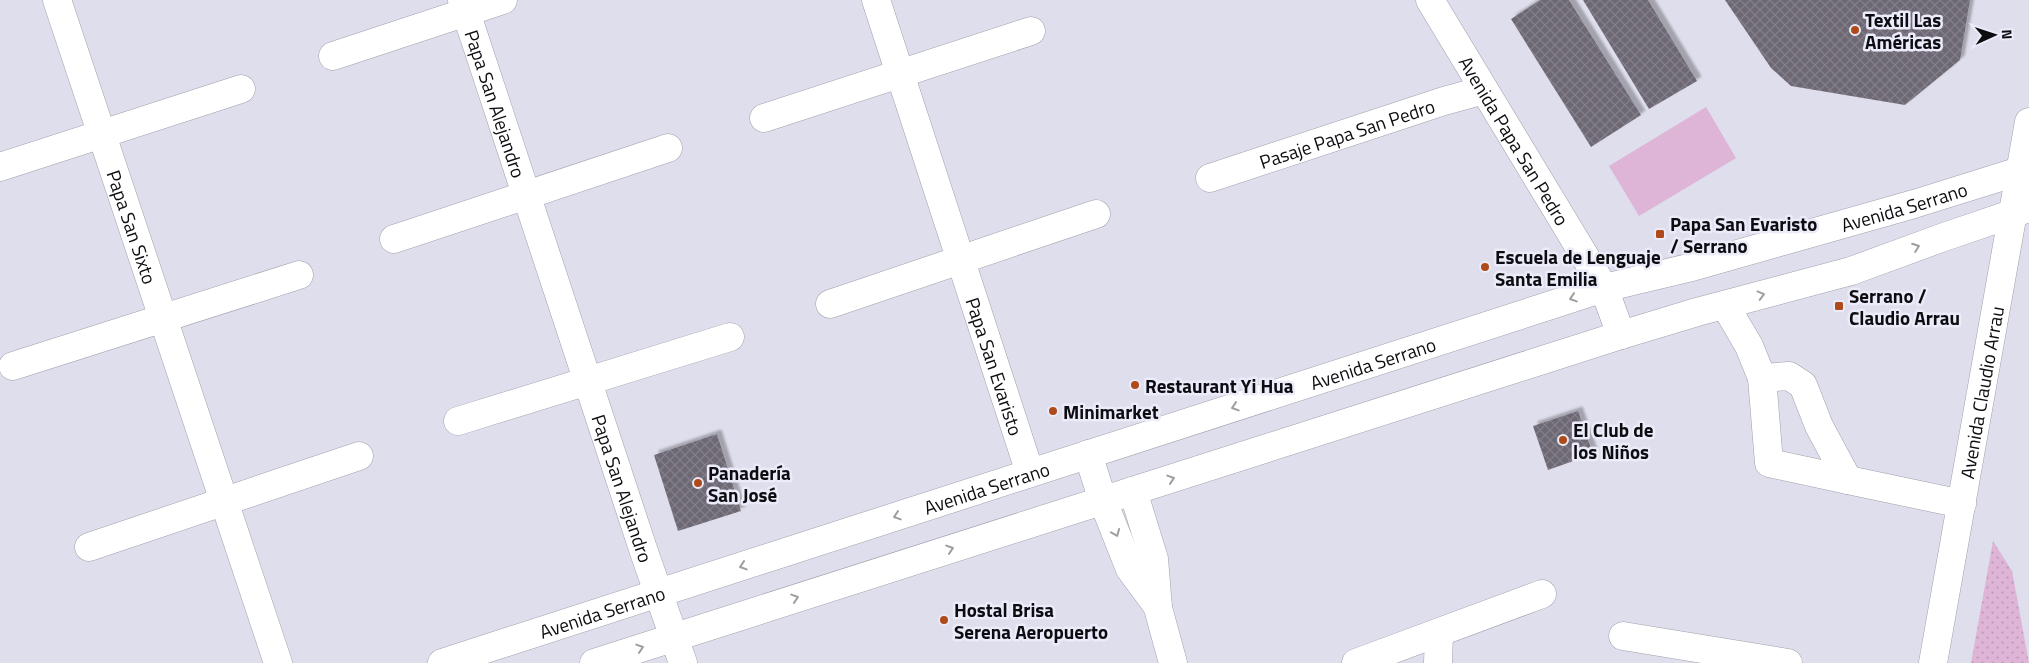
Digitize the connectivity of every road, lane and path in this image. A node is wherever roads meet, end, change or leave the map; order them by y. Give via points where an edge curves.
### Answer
1 (57, 0) edge
2 (503, 0) edge
3 (876, 0) edge
4 (1430, 0) edge
5 (464, 6) edge
6 (1031, 31) dead end
7 (333, 56) dead end
8 (900, 74) junction
9 (241, 89) dead end
10 (1484, 90) junction
11 (764, 118) dead end
12 (2029, 122) edge
13 (102, 134) junction
14 (668, 148) dead end
15 (0, 167) edge
16 (2025, 169) edge
17 (1210, 178) dead end
18 (526, 196) junction
19 (2021, 211) edge
20 (1096, 214) dead end
21 (394, 239) dead end
22 (960, 259) junction
23 (299, 275) dead end
24 (1604, 288) junction
25 (830, 304) dead end
26 (1725, 305) junction
27 (163, 318) junction
28 (1621, 335) junction
29 (730, 338) dead end
30 (13, 366) dead end
31 (1762, 378) junction
32 (588, 382) junction
33 (458, 421) dead end
34 (1088, 454) junction
35 (359, 456) dead end
36 (1030, 473) junction
37 (1848, 480) junction
38 (1133, 491) junction
39 (224, 501) junction
40 (1103, 501) junction
41 (1962, 504) junction
42 (89, 547) dead end
43 (658, 594) junction
44 (1542, 594) dead end
45 (1158, 608) junction
46 (1439, 634) junction
47 (674, 636) junction
48 (1622, 636) dead end
49 (278, 663) edge
50 (442, 663) edge
51 (594, 663) edge
52 (683, 663) edge
53 (1173, 663) edge
54 (1356, 663) edge
55 (1438, 663) edge
56 (1788, 663) edge
57 (1933, 663) edge

1 - 13 street, Papa San Sixto
2 - 5 street, Papa San Alejandro
3 - 8 street, Papa San Evaristo
4 - 10 street, Avenida Papa San Pedro
5 - 7 street, Papa San Alejandro
5 - 18 street, Papa San Alejandro
6 - 8 street
8 - 11 street
8 - 22 street, Papa San Evaristo
9 - 13 street
10 - 17 street, Pasaje Papa San Pedro
10 - 24 street, Avenida Papa San Pedro
12 - 16 street, Avenida Claudio Arrau
13 - 15 street
13 - 27 street, Papa San Sixto
14 - 18 street, Papa San Alejandro
16 - 19 street, Avenida Claudio Arrau
16 - 24 street, Avenida Serrano via 1688,268
18 - 21 street, Papa San Alejandro
18 - 32 street, Papa San Alejandro
26 -> 19 street, Avenida Serrano via 1851,271
19 - 41 street, Avenida Claudio Arrau
20 - 22 street
22 - 25 street
22 - 36 street, Papa San Evaristo
23 - 27 street
24 - 28 street, Avenida Papa San Pedro
24 -> 34 street, Avenida Serrano
26 - 28 street, Avenida Serrano
26 - 31 street via 1749,346
27 - 30 street
27 - 39 street, Papa San Sixto
38 -> 28 street, Avenida Serrano
29 - 32 street
31 - 37 street via 1789,376 1803,384 1819,426
31 - 37 street via 1769,463
32 - 33 street
32 - 43 street, Papa San Alejandro
34 - 36 street, Avenida Serrano
34 - 40 street
35 - 39 street
36 -> 43 street, Avenida Serrano
37 - 41 street
38 - 40 street, Avenida Serrano
38 - 45 street via 1154,559
39 - 42 street
39 - 49 street, Papa San Sixto
40 -> 45 street via 1130,569
47 -> 40 street, Avenida Serrano
41 - 57 street, Avenida Claudio Arrau
43 - 47 street, Papa San Alejandro
43 - 50 street, Avenida Serrano
44 - 46 street
45 - 53 street
46 - 54 street
46 - 55 street
51 -> 47 street, Avenida Serrano
47 - 52 street, Papa San Alejandro
48 - 56 street

